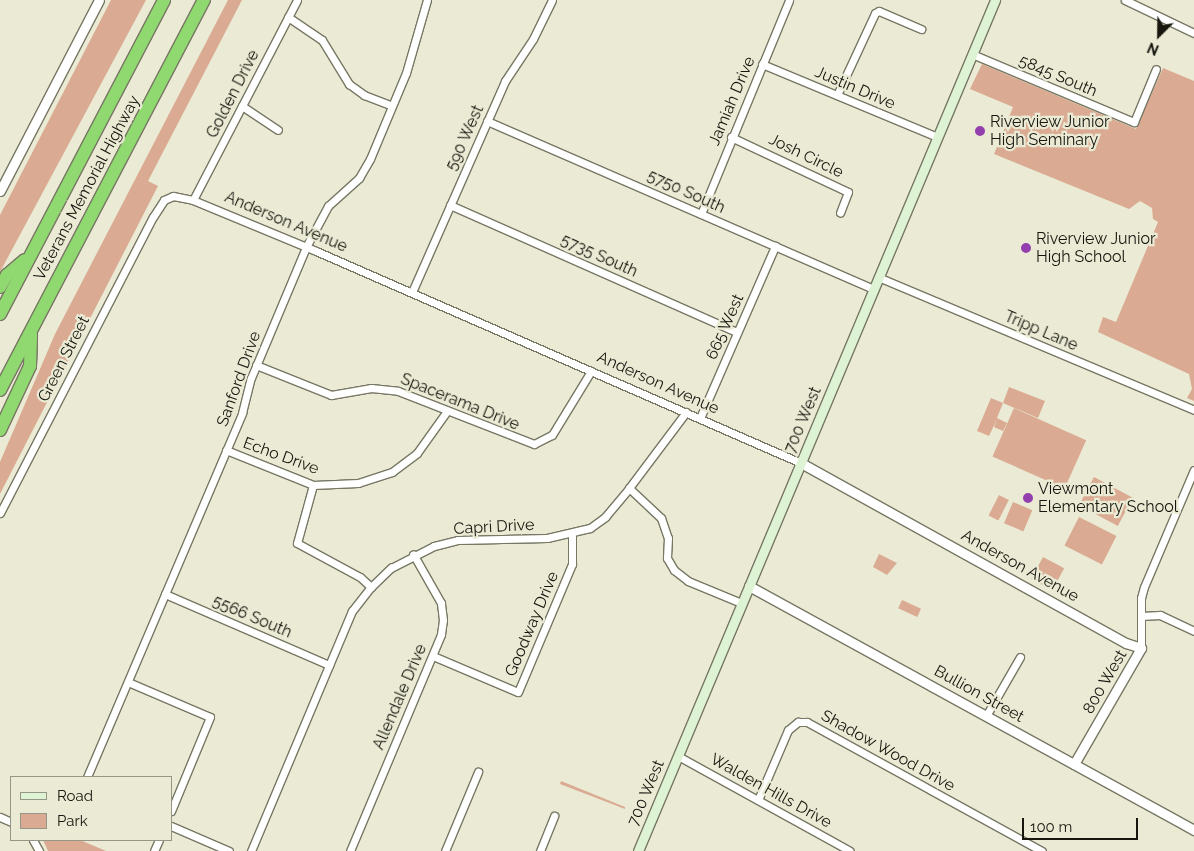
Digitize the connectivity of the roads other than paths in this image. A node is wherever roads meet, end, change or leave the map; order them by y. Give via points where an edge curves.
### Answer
1 (99, 0) edge
2 (164, 0) edge
3 (204, 0) edge
4 (297, 0) edge
5 (427, 0) edge
6 (552, 0) edge
7 (789, 0) edge
8 (995, 0) edge
9 (1125, 0) edge
10 (288, 18) junction
11 (921, 29) dead end
12 (1194, 33) edge
13 (972, 54) junction
14 (762, 64) junction
15 (1156, 69) dead end
16 (837, 95) junction
17 (242, 106) junction
18 (392, 106) junction
19 (487, 121) junction
20 (278, 130) dead end
21 (732, 137) junction
22 (938, 137) junction
23 (0, 191) edge
24 (193, 200) junction
25 (450, 205) junction
26 (840, 213) dead end
27 (701, 214) junction
28 (153, 218) joint
29 (775, 246) junction
30 (306, 247) junction
31 (30, 255) junction
32 (878, 277) junction
33 (0, 287) edge
34 (874, 289) junction
35 (412, 292) junction
36 (0, 314) edge
37 (31, 330) junction
38 (737, 332) junction
39 (256, 365) junction
40 (591, 371) junction
41 (0, 390) edge
42 (1194, 410) edge
43 (447, 412) junction
44 (686, 412) junction
45 (700, 418) junction
46 (0, 430) edge
47 (226, 450) junction
48 (801, 463) junction
49 (1194, 470) edge
50 (313, 485) junction
51 (629, 488) junction
52 (0, 513) edge
53 (572, 534) junction
54 (413, 554) junction
55 (749, 586) junction
56 (371, 587) junction
57 (164, 594) junction
58 (742, 603) junction
59 (1141, 616) junction
60 (1194, 631) edge
61 (1141, 648) junction
62 (433, 656) junction
63 (1020, 657) dead end
64 (329, 665) junction
65 (128, 682) junction
66 (986, 716) junction
67 (678, 756) junction
68 (1074, 764) junction
69 (478, 772) dead end
70 (88, 776) edge
71 (758, 800) junction
72 (172, 808) edge
73 (554, 816) dead end
74 (172, 826) edge
75 (1194, 830) edge
76 (229, 851) edge
77 (251, 851) edge
78 (350, 851) edge
79 (445, 851) edge
80 (540, 851) edge
81 (638, 851) edge
82 (850, 851) edge
83 (1042, 851) edge

1 - 23 street
2 - 31 highway, Veterans Memorial Highway
3 - 37 highway, Veterans Memorial Highway
4 - 10 street, Golden Drive
5 - 18 street, Sanford Drive via 410,61
6 - 19 street, 590 West via 533,39 505,81
7 - 14 street, Jamiah Drive
8 - 13 main road, 700 West
9 - 12 street
10 - 17 street, Golden Drive
10 - 18 street via 322,40 349,84 364,95
11 - 16 street via 879,11 875,13
13 - 15 street, 5845 South via 1134,122
13 - 22 main road, 700 West
14 - 16 street, Justin Drive
14 - 21 street, Jamiah Drive
16 - 22 street, Justin Drive
17 - 20 street
17 - 24 street, Golden Drive
18 - 30 street, Sanford Drive via 365,168 328,206
19 - 25 street, 590 West
19 - 27 street, 5750 South
21 - 26 street, Josh Circle via 848,192
21 - 27 street, Jamiah Drive
22 - 32 main road, 700 West
24 - 28 street, Anderson Avenue via 168,196
24 - 30 street, Anderson Avenue
25 - 35 street, 590 West
25 - 38 street, 5735 South
27 - 29 street, 5750 South
28 - 52 street, Green Street
29 - 34 street, 5750 South
29 - 38 street, 665 West
30 - 35 street, Anderson Avenue
30 - 39 street, Sanford Drive
31 - 33 highway via 7,275
31 - 36 highway, Veterans Memorial Highway
32 - 34 main road, 700 West
32 - 42 street, Tripp Lane
34 - 48 main road, 700 West
35 - 40 street, Anderson Avenue
37 - 41 highway, Veterans Memorial Highway
37 - 46 highway via 30,366
38 - 45 street, 665 West
39 - 43 street, Spacerama Drive via 331,395 386,387
39 - 47 street, Sanford Drive
40 - 43 street, Spacerama Drive via 552,434 543,442 524,443
40 - 44 street, Anderson Avenue
43 - 50 street, Echo Drive via 426,444 392,472 358,483
44 - 45 street, Anderson Avenue
44 - 51 street, Capri Drive
45 - 48 street, Anderson Avenue
47 - 50 street, Echo Drive
47 - 57 street, Sanford Drive
48 - 55 main road, 700 West
48 - 61 street, Anderson Avenue via 1126,643
49 - 59 street, 800 West via 1144,587
50 - 56 street via 297,542 360,577
51 - 53 street, Capri Drive via 604,518 590,528
51 - 58 street via 661,518 668,538 667,558 674,570 688,581
53 - 54 street, Capri Drive via 458,540
53 - 62 street, Goodway Drive via 572,564 518,692
54 - 56 street, Capri Drive
54 - 62 street, Allendale Drive via 443,611 441,634
55 - 58 main road, 700 West
55 - 66 street, Bullion Street
56 - 64 street, Capri Drive via 352,612
57 - 64 street, 5566 South
57 - 65 street, Sanford Drive
58 - 67 main road, 700 West
59 - 60 street via 1160,615
59 - 61 street, 800 West
61 - 68 street, 800 West
62 - 78 street, Allendale Drive
63 - 66 street
64 - 77 street, Capri Drive
65 - 70 street, Sanford Drive
65 - 72 street via 210,717
66 - 68 street, Bullion Street
67 - 71 street, Walden Hills Drive
67 - 81 main road, 700 West
68 - 75 street, Bullion Street
69 - 79 street
71 - 82 street, Walden Hills Drive
71 - 83 street, Shadow Wood Drive via 788,730 798,722 807,722
73 - 80 street
74 - 76 street

